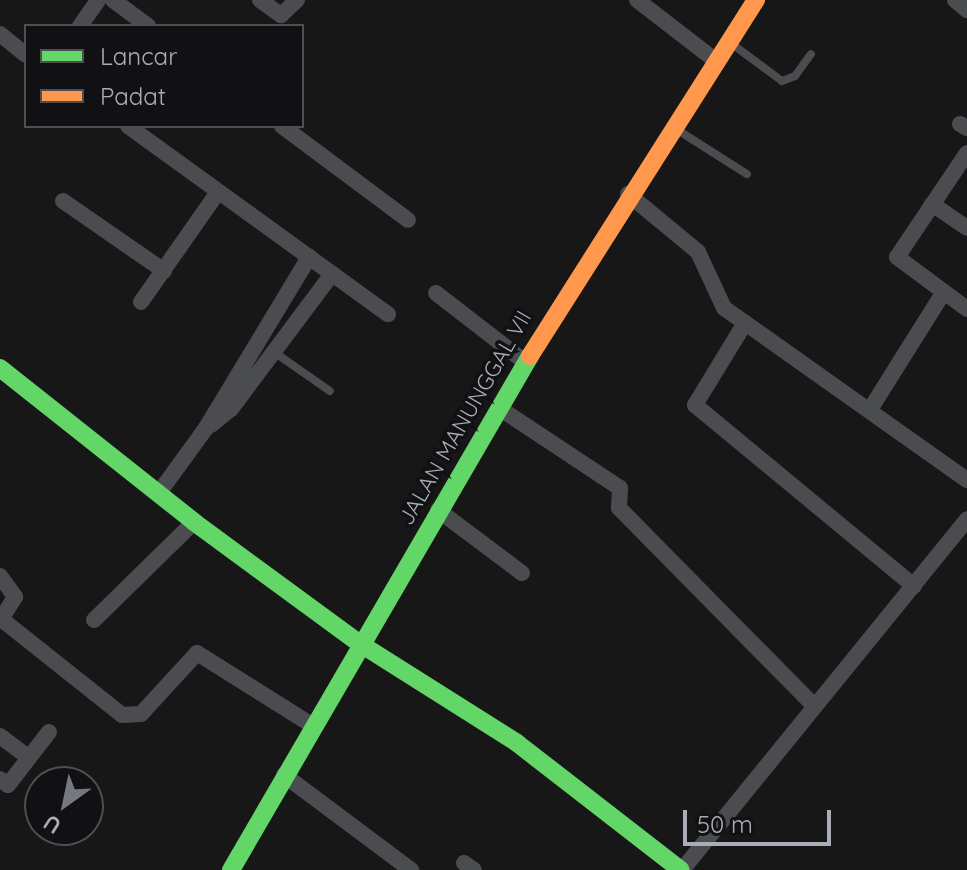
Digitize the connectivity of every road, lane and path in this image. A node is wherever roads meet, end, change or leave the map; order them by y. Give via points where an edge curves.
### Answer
1 (98, 0) edge
2 (113, 0) edge
3 (260, 0) edge
4 (297, 0) edge
5 (637, 0) edge
6 (756, 0) edge
7 (955, 0) edge
8 (967, 10) edge
9 (81, 24) edge
10 (145, 24) edge
11 (0, 34) edge
12 (728, 41) junction
13 (24, 53) edge
14 (811, 54) dead end
15 (715, 60) junction
16 (672, 126) junction
17 (131, 128) edge
18 (285, 128) edge
19 (967, 153) edge
20 (747, 174) dead end
21 (218, 192) junction
22 (628, 194) junction
23 (63, 201) dead end
24 (932, 204) junction
25 (408, 220) dead end
26 (967, 228) edge
27 (309, 257) junction
28 (164, 271) junction
29 (332, 274) junction
30 (436, 293) dead end
31 (943, 293) junction
32 (141, 302) dead end
33 (967, 309) edge
34 (388, 314) dead end
35 (745, 323) junction
36 (274, 352) junction
37 (525, 362) junction
38 (0, 368) edge
39 (330, 391) dead end
40 (499, 408) junction
41 (871, 408) junction
42 (206, 428) junction
43 (967, 480) edge
44 (161, 490) junction
45 (438, 510) junction
46 (967, 519) edge
47 (194, 522) junction
48 (522, 573) dead end
49 (0, 576) edge
50 (914, 586) junction
51 (1, 619) edge
52 (94, 620) dead end
53 (359, 643) junction
54 (814, 706) junction
55 (312, 725) junction
56 (49, 732) dead end
57 (0, 736) edge
58 (29, 758) junction
59 (284, 775) junction
60 (3, 786) edge
61 (231, 870) edge
62 (411, 870) edge
63 (681, 870) edge

1 - 9 street
2 - 10 street
3 - 4 street via 281,15
5 - 15 street
6 - 12 street, JALAN MANUNGGAL VII
7 - 8 street
11 - 13 street
12 - 14 lane via 780,81 795,76
12 - 15 street, JALAN MANUNGGAL VII
15 - 16 street, JALAN MANUNGGAL VII
16 - 20 lane
16 - 22 street, JALAN MANUNGGAL VII
17 - 21 street
18 - 25 street
19 - 24 street
21 - 27 street
21 - 28 street
22 - 35 street via 698,252 717,298
22 - 37 street, JALAN MANUNGGAL VII
23 - 28 street
24 - 26 street
24 - 31 street via 897,257
27 - 29 street
27 - 42 street
28 - 32 street
29 - 34 street
29 - 36 street
30 - 37 street
31 - 33 street
31 - 41 street
35 - 41 street
35 - 50 street via 695,405
36 - 39 lane
36 - 42 street via 231,409
37 - 40 street, JALAN MANUNGGAL VII
38 - 44 street via 103,452
40 - 45 street, JALAN MANUNGGAL VII
40 - 54 street via 620,488 619,508
41 - 43 street
42 - 44 street
44 - 47 street
45 - 48 street
45 - 53 street, JALAN MANUNGGAL VII
46 - 50 street
47 - 52 street
47 - 53 street
49 - 51 street via 15,597
50 - 54 street
51 - 55 street via 122,715 141,714 197,653
53 - 55 street, JALAN MANUNGGAL VII
53 - 63 street via 517,743
54 - 63 street
55 - 59 street, JALAN MANUNGGAL VII
56 - 58 street
57 - 58 street
58 - 60 street
59 - 61 street, JALAN MANUNGGAL VII
59 - 62 street

